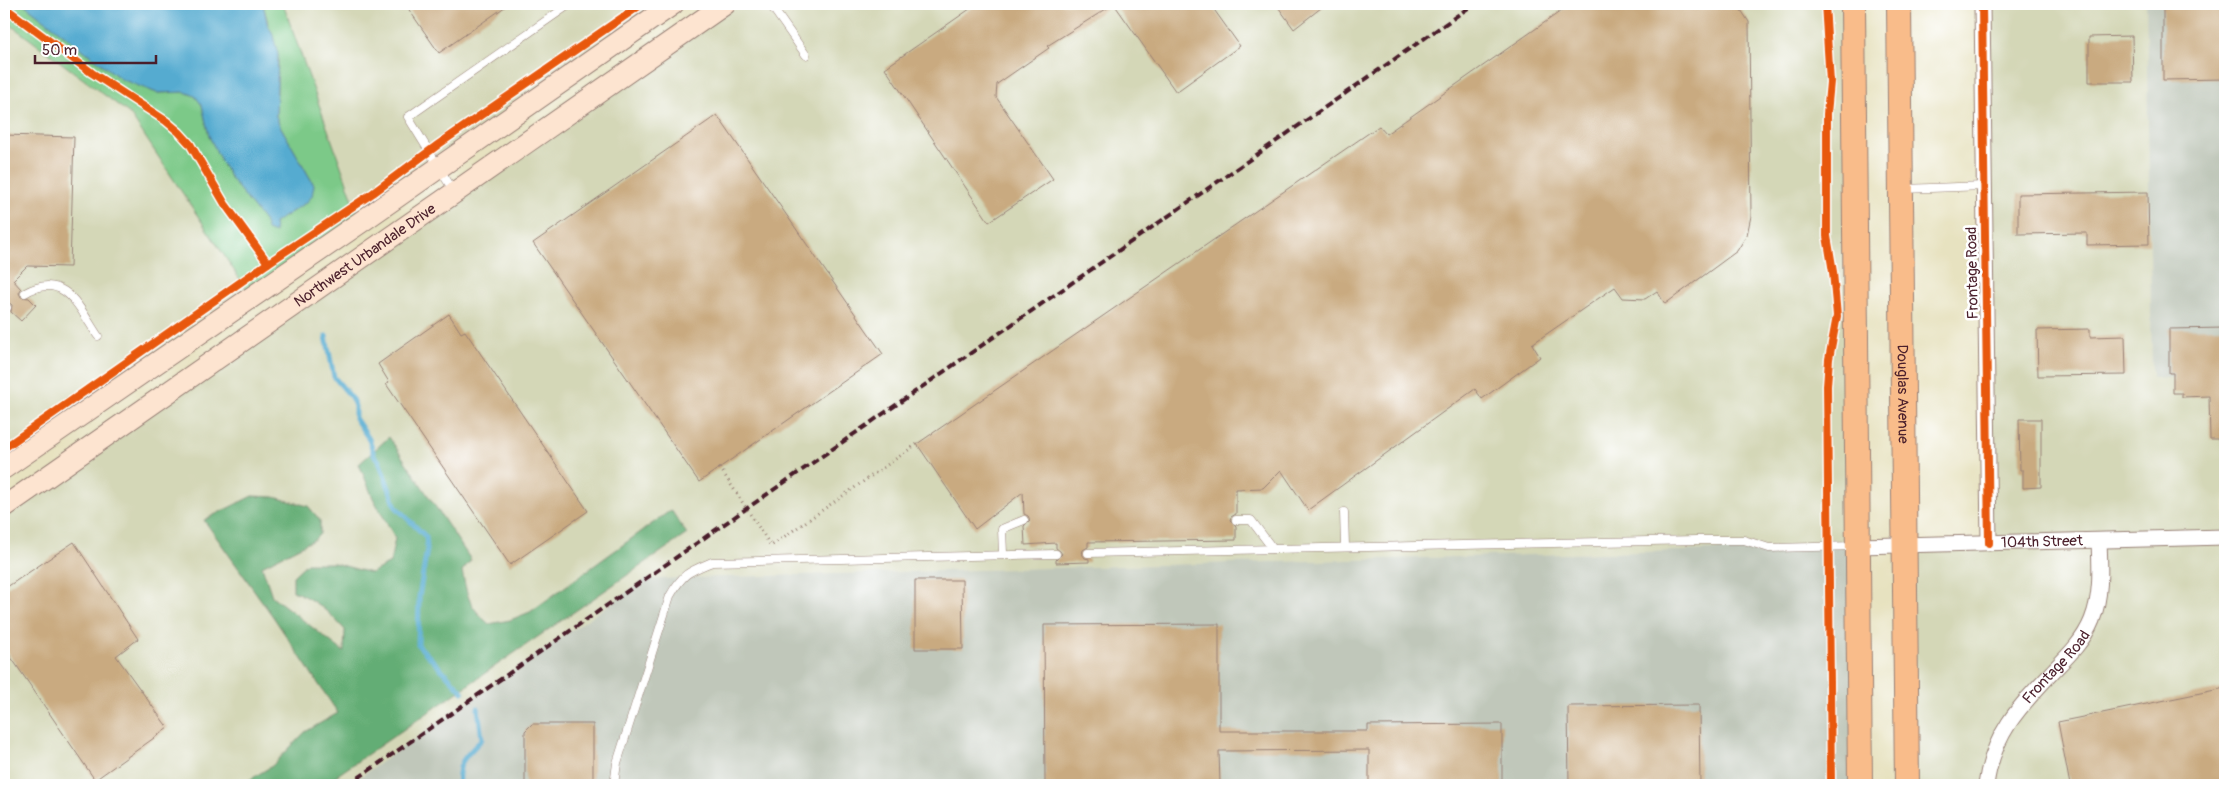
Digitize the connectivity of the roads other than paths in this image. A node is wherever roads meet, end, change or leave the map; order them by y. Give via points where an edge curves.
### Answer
1 (570, 4) edge
2 (673, 4) edge
3 (725, 4) edge
4 (770, 4) edge
5 (1853, 4) edge
6 (1900, 4) edge
7 (1982, 4) edge
8 (806, 55) dead end
9 (439, 168) junction
10 (1985, 186) junction
11 (1901, 189) junction
12 (454, 192) junction
13 (25, 293) dead end
14 (98, 336) dead end
15 (4, 468) edge
16 (4, 507) edge
17 (1344, 512) dead end
18 (1024, 520) dead end
19 (1236, 520) dead end
20 (2225, 537) edge
21 (2100, 540) junction
22 (1989, 543) junction
23 (1904, 545) junction
24 (1858, 546) junction
25 (1345, 547) junction
26 (1273, 549) junction
27 (1088, 553) dead end
28 (1003, 554) junction
29 (1056, 554) dead end
30 (614, 785) edge
31 (1860, 785) edge
32 (1907, 785) edge
33 (1986, 785) edge

1 - 9 lane via 408,117
2 - 9 main road, Northwest Urbandale Drive
3 - 12 main road, Northwest Urbandale Drive
4 - 8 lane
5 - 24 main road
6 - 11 main road, Douglas Avenue
7 - 10 street, Frontage Road
9 - 12 lane
9 - 15 main road, Northwest Urbandale Drive
10 - 11 lane
10 - 22 street, Frontage Road
11 - 23 main road, Douglas Avenue
12 - 16 main road, Northwest Urbandale Drive
13 - 14 lane via 46,286 62,288 72,297
17 - 25 lane
18 - 28 lane via 1002,529
19 - 26 lane via 1251,520
20 - 21 street, 104th Street
21 - 22 street, 104th Street
21 - 33 street, Frontage Road via 2100,577 2091,622 2070,655 2009,720 1990,759
22 - 23 street, 104th Street
23 - 24 street, 104th Street
23 - 32 main road, Douglas Avenue
24 - 25 lane via 1769,548 1744,540 1697,540
24 - 31 main road
25 - 26 lane
26 - 27 lane
28 - 29 lane
28 - 30 lane via 712,562 687,573 680,578 670,596

